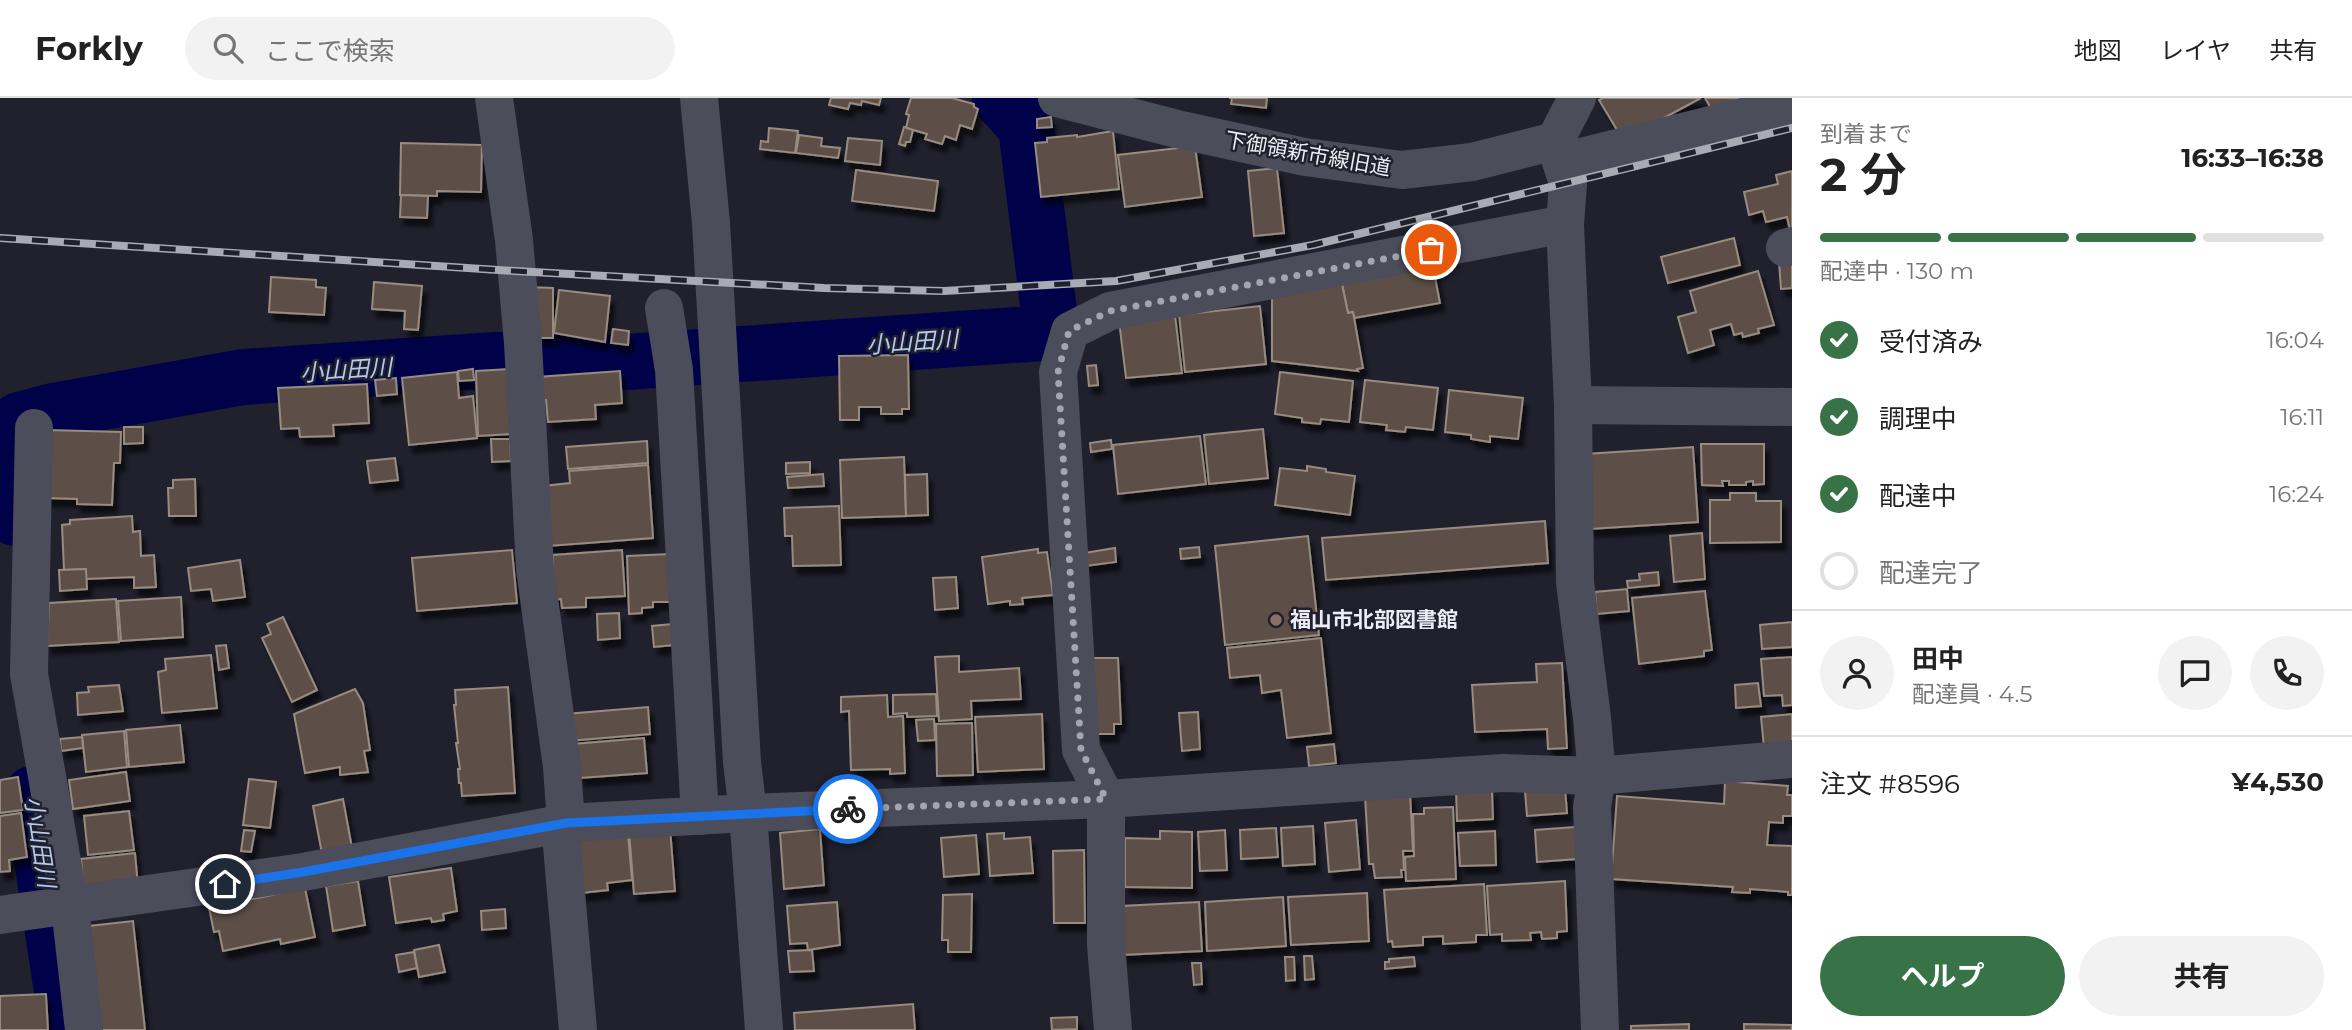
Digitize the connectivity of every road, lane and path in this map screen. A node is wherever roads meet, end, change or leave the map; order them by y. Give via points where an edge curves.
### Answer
1 (494, 98) edge
2 (699, 98) edge
3 (1058, 98) edge
4 (1577, 98) edge
5 (1792, 105) edge
6 (1558, 151) junction
7 (1565, 224) junction
8 (669, 339) dead end
9 (1573, 405) junction
10 (1792, 407) edge
11 (34, 428) dead end
12 (1792, 760) edge
13 (1597, 776) junction
14 (1106, 799) junction
15 (748, 813) junction
16 (700, 816) junction
17 (566, 823) junction
18 (70, 906) junction
19 (0, 915) edge
20 (84, 1030) edge
21 (578, 1030) edge
22 (764, 1030) edge
23 (1113, 1030) edge
24 (1600, 1030) edge

1 - 17 street via 514,240 535,569
2 - 15 street
3 - 6 street, 下御領新市線旧道 via 1305,158 1402,170
4 - 6 street
5 - 6 street, 下御領新市線旧道
6 - 7 street via 1568,184
7 - 9 street
7 - 14 street via 1110,311 1069,331 1058,372 1081,750
8 - 16 street
9 - 10 street
9 - 13 street via 1575,582
11 - 18 street via 29,674
12 - 13 street
13 - 14 street via 1503,773
13 - 24 street via 1592,807
14 - 15 street
14 - 23 street via 1106,945
15 - 16 street
15 - 22 street
16 - 17 street
17 - 18 street via 303,872
17 - 21 street via 562,846
18 - 19 street
18 - 20 street

